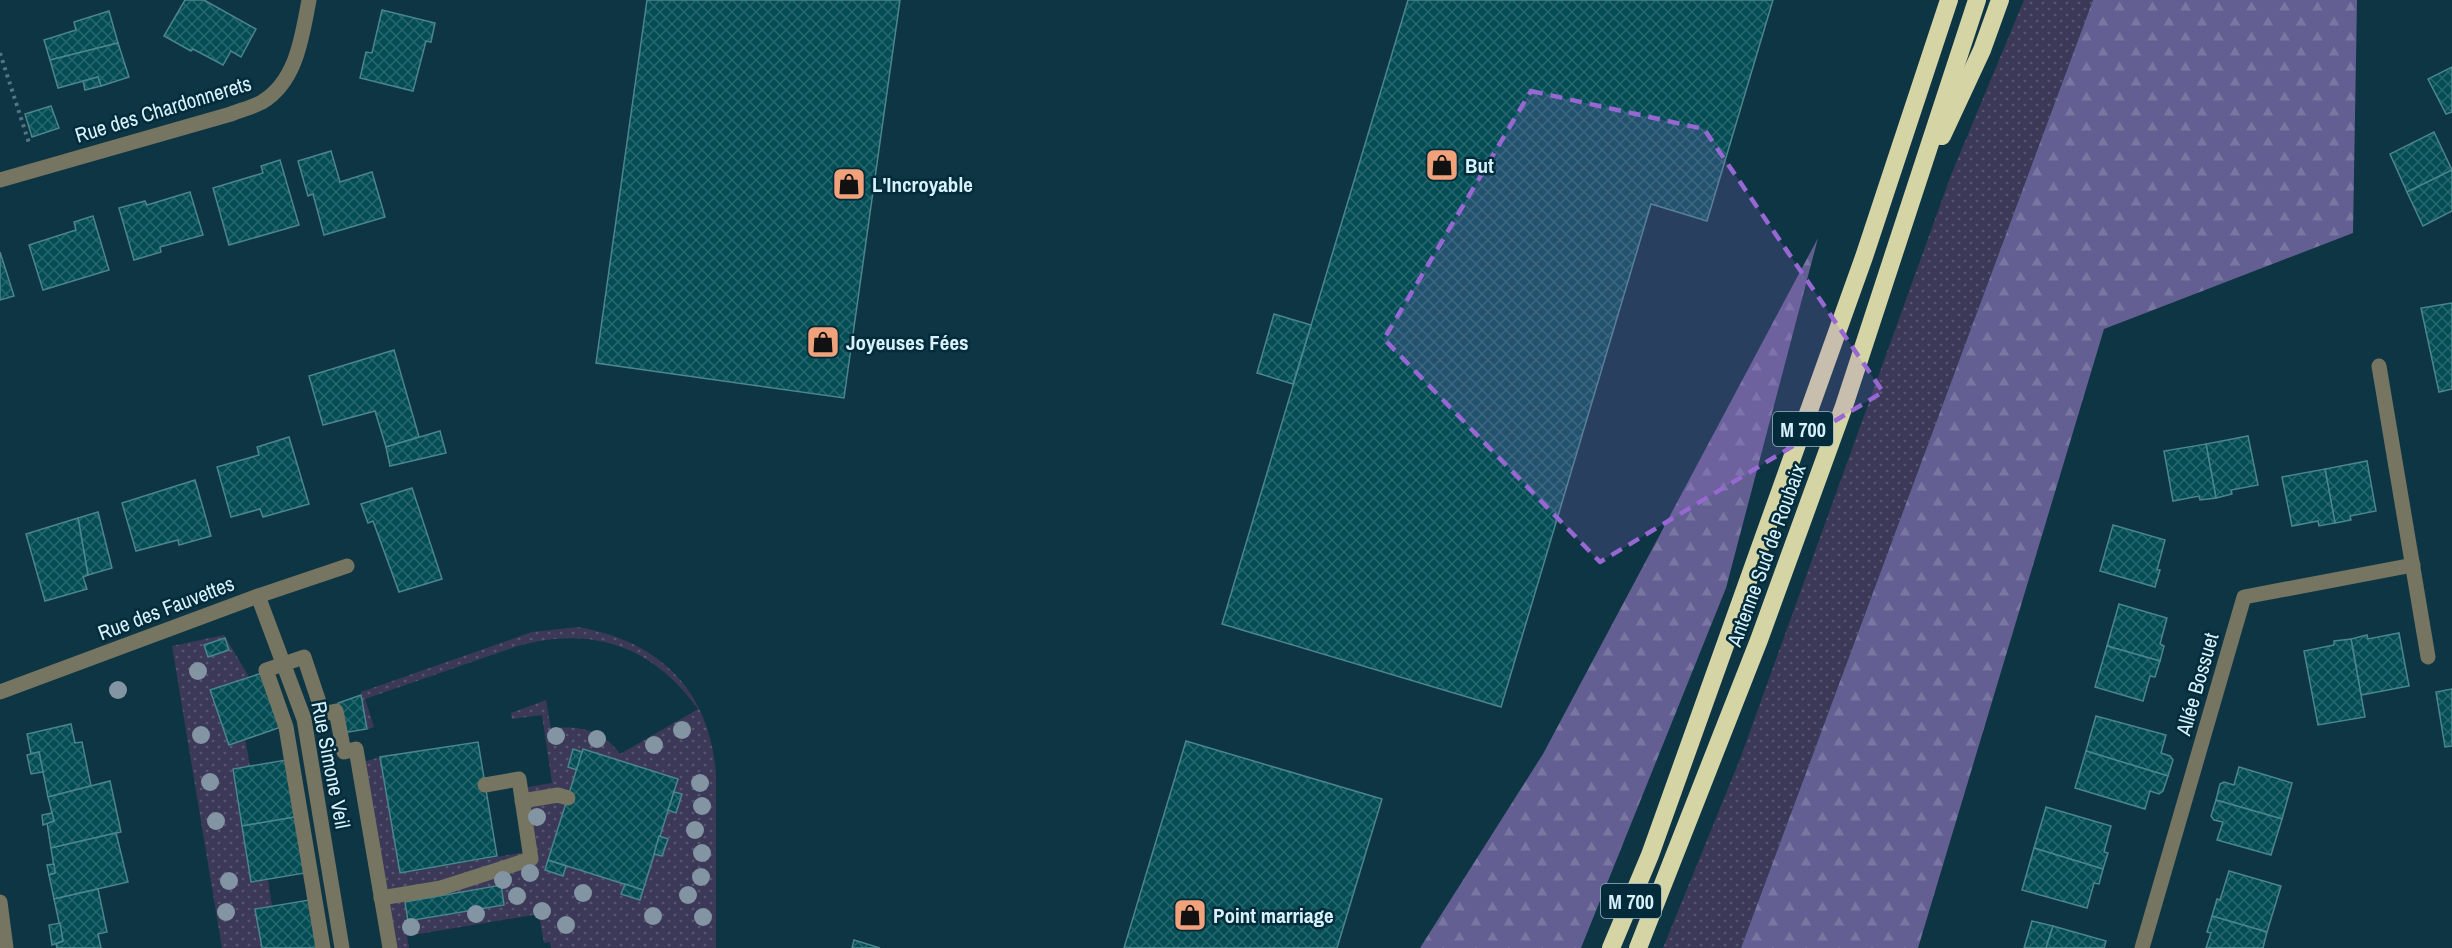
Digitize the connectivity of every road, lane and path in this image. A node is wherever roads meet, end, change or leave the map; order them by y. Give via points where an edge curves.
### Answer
1 (309, 0) edge
2 (1949, 0) edge
3 (1977, 0) edge
4 (2000, 0) edge
5 (0, 53) edge
6 (37, 169) junction
7 (0, 180) edge
8 (1910, 203) junction
9 (2379, 366) dead end
10 (2413, 565) junction
11 (347, 566) dead end
12 (258, 596) junction
13 (2428, 657) dead end
14 (284, 665) junction
15 (0, 692) edge
16 (485, 785) dead end
17 (568, 798) dead end
18 (522, 801) junction
19 (381, 898) junction
20 (0, 902) edge
21 (6, 948) edge
22 (322, 948) edge
23 (342, 948) edge
24 (390, 948) edge
25 (1611, 948) edge
26 (1638, 948) edge
27 (2142, 948) edge

1 - 6 street, Rue des Chardonnerets via 298,53 283,82 262,102
2 - 25 highway, Antenne Sud de Roubaix / M 700 via 1856,280 1650,855
3 - 8 highway, Antenne Sud de Roubaix / M 700
4 - 8 highway via 1982,50
5 - 6 path
6 - 7 street, Rue des Chardonnerets
8 - 26 highway, Antenne Sud de Roubaix / M 700 via 1844,406 1759,640
9 - 10 street
10 - 13 street
10 - 27 street, Allée Bossuet via 2244,597
11 - 12 street, Rue des Fauvettes
12 - 14 street, Rue Simone Veil
12 - 15 street, Rue des Fauvettes
14 - 19 street via 304,657 323,714 336,711 344,752 356,750
14 - 22 street via 266,670 286,727
14 - 23 street, Rue Simone Veil via 304,719
16 - 18 street via 519,779
17 - 18 street via 558,795
18 - 19 street via 531,859 441,888
19 - 24 street
20 - 21 street

